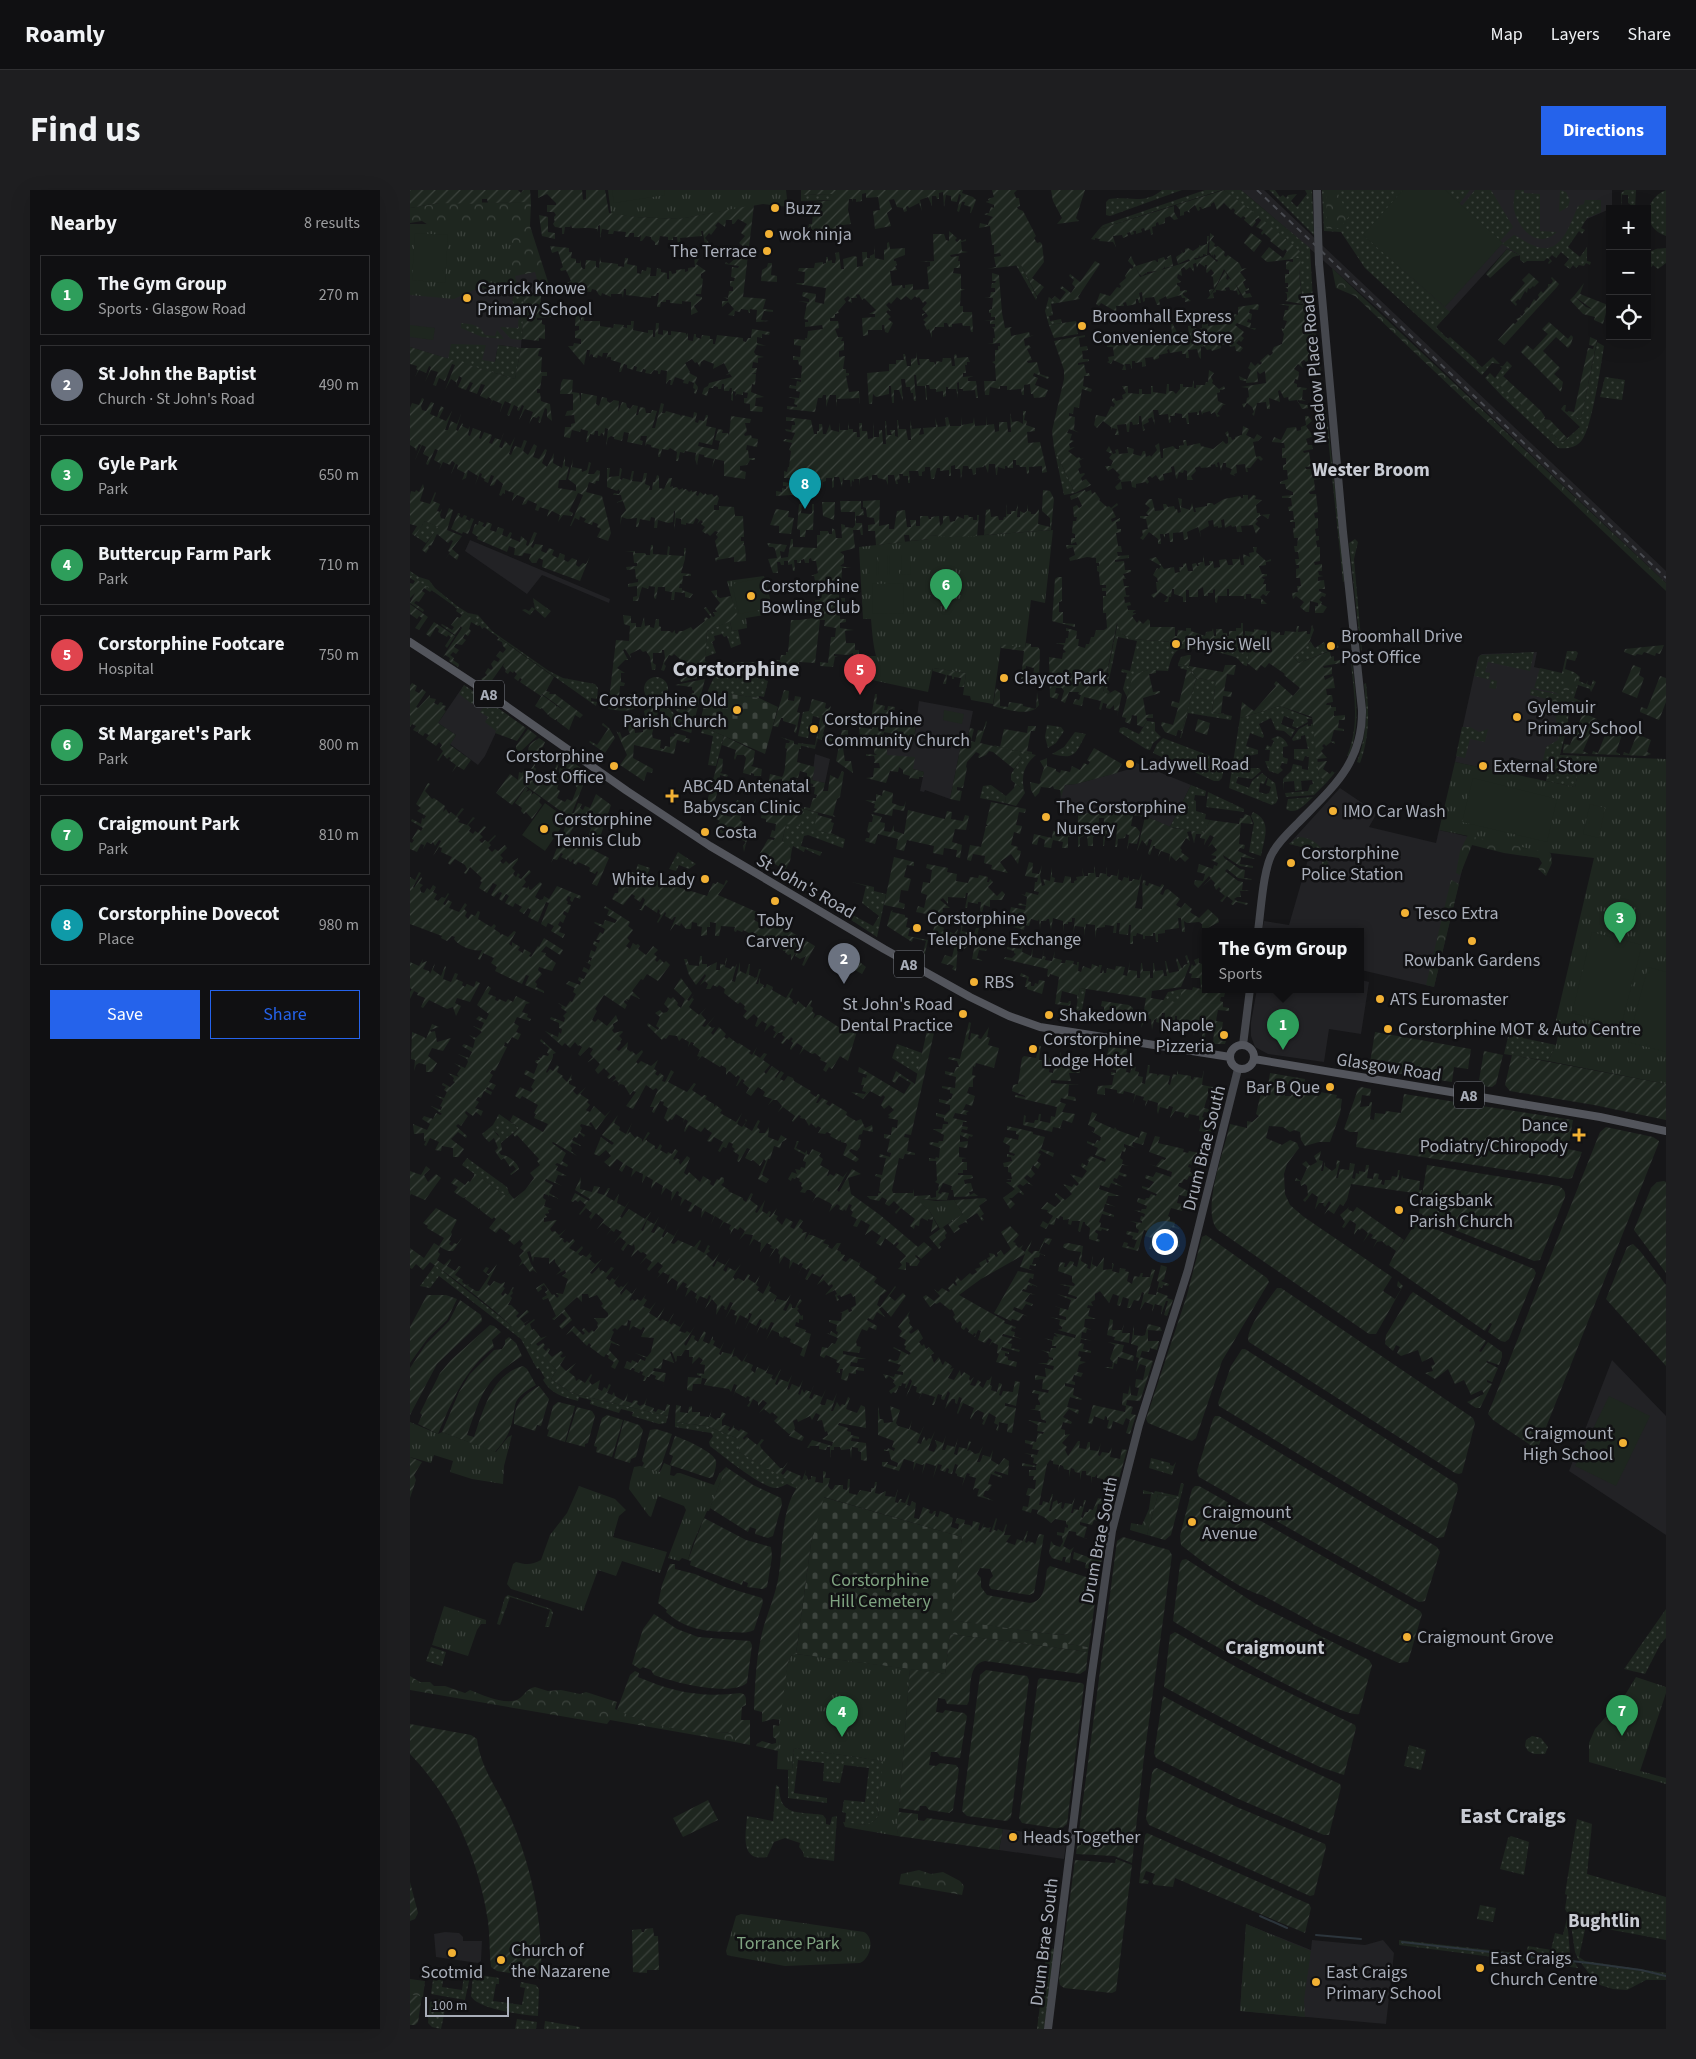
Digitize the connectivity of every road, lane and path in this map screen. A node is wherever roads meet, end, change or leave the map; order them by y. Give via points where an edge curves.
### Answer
1 (1317, 190) edge
2 (410, 642) edge
3 (1258, 928) edge
4 (1250, 993) edge
5 (1243, 1045) junction
6 (1230, 1057) junction
7 (1254, 1060) junction
8 (1238, 1069) junction
9 (1666, 1130) edge
10 (1048, 2029) edge

1 - 3 main road, Meadow Place Road, bridge via 1320,262 1362,710 1361,730 1355,752 1343,774 1272,853
2 - 6 main road, St John's Road / A8 via 710,846 884,950 970,997 1036,1026
4 - 5 main road
5 - 6 main road via 1232,1050
5 - 7 main road via 1251,1049
6 - 8 main road
7 - 8 main road via 1250,1067
7 - 9 main road, Glasgow Road / A8
8 - 10 main road, Drum Brae South via 1188,1270 1139,1425 1112,1531

